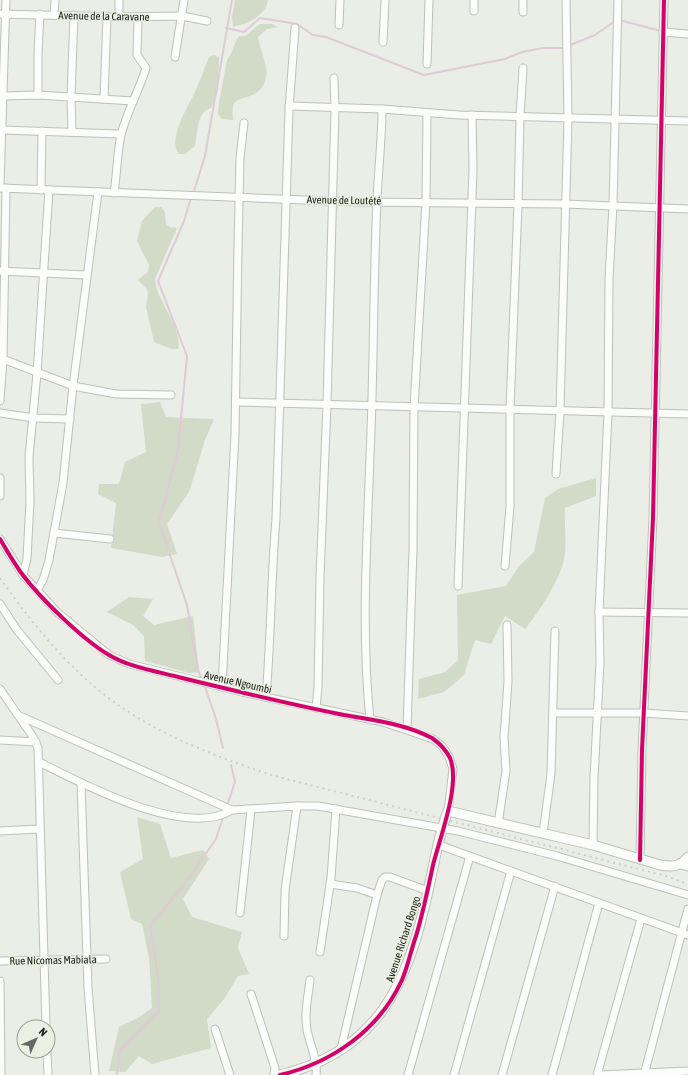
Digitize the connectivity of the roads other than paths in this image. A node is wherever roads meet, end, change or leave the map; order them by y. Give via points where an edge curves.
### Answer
1 (6, 0) edge
2 (54, 0) edge
3 (119, 0) edge
4 (184, 0) edge
5 (340, 0) edge
6 (385, 0) edge
7 (429, 0) edge
8 (474, 0) edge
9 (523, 0) edge
10 (566, 0) edge
11 (618, 0) edge
12 (664, 0) edge
13 (474, 11) dead end
14 (523, 12) dead end
15 (3, 14) edge
16 (40, 14) junction
17 (54, 15) junction
18 (74, 15) junction
19 (107, 16) junction
20 (182, 16) junction
21 (119, 17) junction
22 (138, 17) junction
23 (208, 21) dead end
24 (339, 25) dead end
25 (295, 28) dead end
26 (663, 32) junction
27 (688, 34) edge
28 (383, 42) dead end
29 (175, 57) dead end
30 (2, 58) edge
31 (427, 64) dead end
32 (523, 68) dead end
33 (334, 78) dead end
34 (38, 95) junction
35 (71, 97) junction
36 (1, 99) edge
37 (104, 99) junction
38 (132, 101) junction
39 (289, 106) junction
40 (335, 109) junction
41 (382, 109) junction
42 (427, 113) junction
43 (472, 115) junction
44 (520, 117) junction
45 (568, 118) junction
46 (615, 120) junction
47 (661, 120) junction
48 (688, 121) edge
49 (244, 123) dead end
50 (1, 130) junction
51 (42, 131) junction
52 (72, 132) junction
53 (121, 134) junction
54 (1, 140) edge
55 (2, 187) edge
56 (41, 190) junction
57 (50, 190) junction
58 (98, 192) junction
59 (114, 193) junction
60 (240, 198) junction
61 (286, 199) junction
62 (332, 200) junction
63 (377, 201) junction
64 (426, 202) junction
65 (472, 203) junction
66 (518, 204) junction
67 (565, 204) junction
68 (613, 205) junction
69 (659, 208) junction
70 (688, 209) edge
71 (2, 271) edge
72 (43, 273) junction
73 (86, 275) junction
74 (2, 358) edge
75 (37, 373) junction
76 (73, 386) junction
77 (171, 395) dead end
78 (0, 401) edge
79 (236, 402) junction
80 (280, 403) junction
81 (327, 404) junction
82 (372, 406) junction
83 (414, 407) junction
84 (464, 408) junction
85 (510, 409) junction
86 (560, 411) junction
87 (608, 412) junction
88 (0, 413) edge
89 (654, 413) junction
90 (688, 414) edge
91 (34, 418) junction
92 (70, 419) junction
93 (556, 474) dead end
94 (0, 478) edge
95 (0, 496) edge
96 (54, 533) junction
97 (0, 539) edge
98 (110, 539) dead end
99 (505, 566) dead end
100 (23, 575) junction
101 (458, 586) dead end
102 (37, 590) junction
103 (0, 604) edge
104 (599, 612) junction
105 (648, 613) junction
106 (688, 613) edge
107 (508, 625) dead end
108 (555, 631) dead end
109 (58, 680) dead end
110 (222, 687) junction
111 (0, 689) edge
112 (266, 697) junction
113 (316, 708) junction
114 (554, 713) junction
115 (644, 713) junction
116 (598, 714) junction
117 (20, 716) junction
118 (688, 716) edge
119 (370, 720) junction
120 (407, 729) junction
121 (0, 740) edge
122 (36, 742) junction
123 (39, 762) junction
124 (81, 783) junction
125 (297, 806) junction
126 (336, 809) junction
127 (232, 810) junction
128 (251, 810) junction
129 (445, 820) junction
130 (498, 824) junction
131 (39, 829) junction
132 (0, 831) edge
133 (543, 833) junction
134 (439, 845) junction
135 (594, 845) junction
136 (470, 856) junction
137 (688, 857) edge
138 (640, 860) junction
139 (685, 866) edge
140 (511, 871) junction
141 (330, 884) junction
142 (555, 886) junction
143 (428, 891) junction
144 (377, 895) junction
145 (688, 895) edge
146 (599, 903) junction
147 (688, 909) edge
148 (240, 912) dead end
149 (641, 919) junction
150 (684, 934) edge
151 (284, 936) dead end
152 (320, 952) dead end
153 (87, 959) junction
154 (106, 959) dead end
155 (43, 960) junction
156 (0, 961) edge
157 (310, 980) dead end
158 (0, 982) edge
159 (250, 994) dead end
160 (46, 1019) edge
161 (215, 1029) dead end
162 (341, 1049) junction
163 (47, 1059) edge
164 (317, 1063) junction
165 (687, 1071) edge
166 (645, 1074) edge
167 (1, 1075) edge
168 (48, 1075) edge
169 (96, 1075) edge
170 (230, 1075) edge
171 (274, 1075) edge
172 (280, 1075) edge
173 (316, 1075) edge
174 (408, 1075) edge
175 (454, 1075) edge
176 (502, 1075) edge
177 (552, 1075) edge
178 (597, 1075) edge
179 (600, 1075) edge

1 - 15 street
2 - 17 street
3 - 21 street
4 - 20 street
5 - 24 street
6 - 28 street
7 - 31 street
8 - 13 street
9 - 14 street
10 - 45 street
11 - 46 street
12 - 26 street
15 - 16 street, Avenue de la Caravane
15 - 30 street
16 - 17 street, Avenue de la Caravane
16 - 34 street
17 - 18 street, Avenue de la Caravane
18 - 19 street, Avenue de la Caravane
18 - 35 street
19 - 21 street, Avenue de la Caravane
19 - 37 street
20 - 22 street, Avenue de la Caravane
20 - 23 street, Avenue de la Caravane
20 - 29 street
21 - 22 street, Avenue de la Caravane
22 - 38 street via 138,54 146,68 140,90
25 - 39 street
26 - 27 street
26 - 47 street
30 - 36 street
32 - 44 street
33 - 40 street
34 - 35 street
34 - 36 street
35 - 37 street
35 - 52 street
36 - 50 street
37 - 38 street
38 - 53 street
39 - 40 street
39 - 61 street
40 - 41 street
40 - 62 street
41 - 42 street
41 - 63 street
42 - 43 street
42 - 64 street
43 - 44 street
43 - 65 street
44 - 45 street
44 - 66 street
45 - 46 street
45 - 67 street
46 - 47 street
46 - 68 street
47 - 48 street
47 - 69 street
49 - 60 street via 240,158
50 - 51 street
50 - 54 street
51 - 52 street
51 - 56 street
52 - 53 street
53 - 59 street
54 - 55 street
55 - 56 street, Avenue de Loutété
55 - 71 street
56 - 57 street, Avenue de Loutété
57 - 58 street, Avenue de Loutété
57 - 72 street
58 - 59 street, Avenue de Loutété
58 - 73 street
59 - 60 street, Avenue de Loutété
60 - 61 street, Avenue de Loutété
60 - 79 street
61 - 62 street, Avenue de Loutété
61 - 80 street
62 - 63 street, Avenue de Loutété
62 - 81 street
63 - 64 street, Avenue de Loutété
63 - 82 street
64 - 65 street, Avenue de Loutété
64 - 83 street
65 - 66 street, Avenue de Loutété
65 - 84 street
66 - 67 street, Avenue de Loutété
66 - 85 street
67 - 68 street, Avenue de Loutété
67 - 86 street
68 - 69 street, Avenue de Loutété
68 - 87 street via 609,279
69 - 70 street, Avenue de Loutété
69 - 89 street
71 - 72 street
71 - 74 street
72 - 73 street
72 - 75 street
73 - 76 street
74 - 75 street
74 - 78 street
75 - 76 street
75 - 91 street
76 - 77 street via 116,394
76 - 92 street
79 - 80 street
79 - 110 street
80 - 81 street
80 - 112 street
81 - 82 street
81 - 113 street
82 - 83 street
82 - 119 street via 364,634
83 - 84 street
83 - 120 street via 413,549
84 - 85 street
84 - 101 street
85 - 86 street
85 - 99 street via 510,507
86 - 87 street
86 - 93 street
87 - 89 street
87 - 104 street
88 - 91 street
89 - 90 street
89 - 105 street via 653,518
91 - 92 street
91 - 100 street via 30,457 27,559
92 - 96 street
94 - 95 street
96 - 98 street
96 - 102 street via 43,580
97 - 100 street, Avenue Ngoumbi
100 - 102 street, Avenue Ngoumbi
102 - 110 street, Avenue Ngoumbi via 58,614 109,655 129,664
103 - 109 street via 17,630
104 - 105 street
104 - 116 street
105 - 106 street
105 - 115 street
107 - 130 street via 504,738 506,771
108 - 114 street
110 - 112 street, Avenue Ngoumbi
111 - 117 street
112 - 113 street, Avenue Ngoumbi
113 - 119 street, Avenue Ngoumbi
114 - 116 street
114 - 133 street via 551,774
115 - 116 street
115 - 118 street
115 - 138 street
116 - 135 street via 594,778
117 - 122 street
117 - 127 street
119 - 120 street, Avenue Ngoumbi
120 - 129 street, Avenue Ngoumbi via 433,739 442,746 449,757 453,779
121 - 122 street
122 - 123 street
123 - 124 street
123 - 131 street
124 - 127 street via 124,801 173,816 216,817
124 - 153 street
125 - 126 street
125 - 128 street
125 - 151 street via 285,890
126 - 129 street
126 - 141 street
127 - 128 street
128 - 148 street
129 - 130 street
129 - 134 street, Avenue Richard Bongo
129 - 145 street
130 - 133 street
131 - 132 street
131 - 155 street
133 - 135 street
134 - 136 street
134 - 143 street, Avenue Richard Bongo
135 - 138 street
136 - 140 street
136 - 174 street
137 - 139 street
138 - 139 street via 660,866
140 - 142 street
140 - 175 street
141 - 144 street via 357,888
141 - 152 street
142 - 146 street
142 - 176 street
143 - 144 street via 385,877
143 - 162 street, Avenue Richard Bongo via 402,979 388,1005 370,1027
144 - 162 street
146 - 149 street
146 - 177 street
147 - 150 street
149 - 150 street
149 - 178 street
150 - 166 street
153 - 154 street, Rue Nicomas Mabiala
153 - 155 street, Rue Nicomas Mabiala
153 - 169 street
155 - 156 street, Rue Nicomas Mabiala
155 - 160 street
157 - 164 street via 305,1014 311,1048
158 - 167 street
159 - 171 street via 275,1068
161 - 170 street
162 - 164 street, Avenue Richard Bongo
163 - 168 street
164 - 172 street, Avenue Richard Bongo
164 - 173 street
165 - 166 street
166 - 179 street

